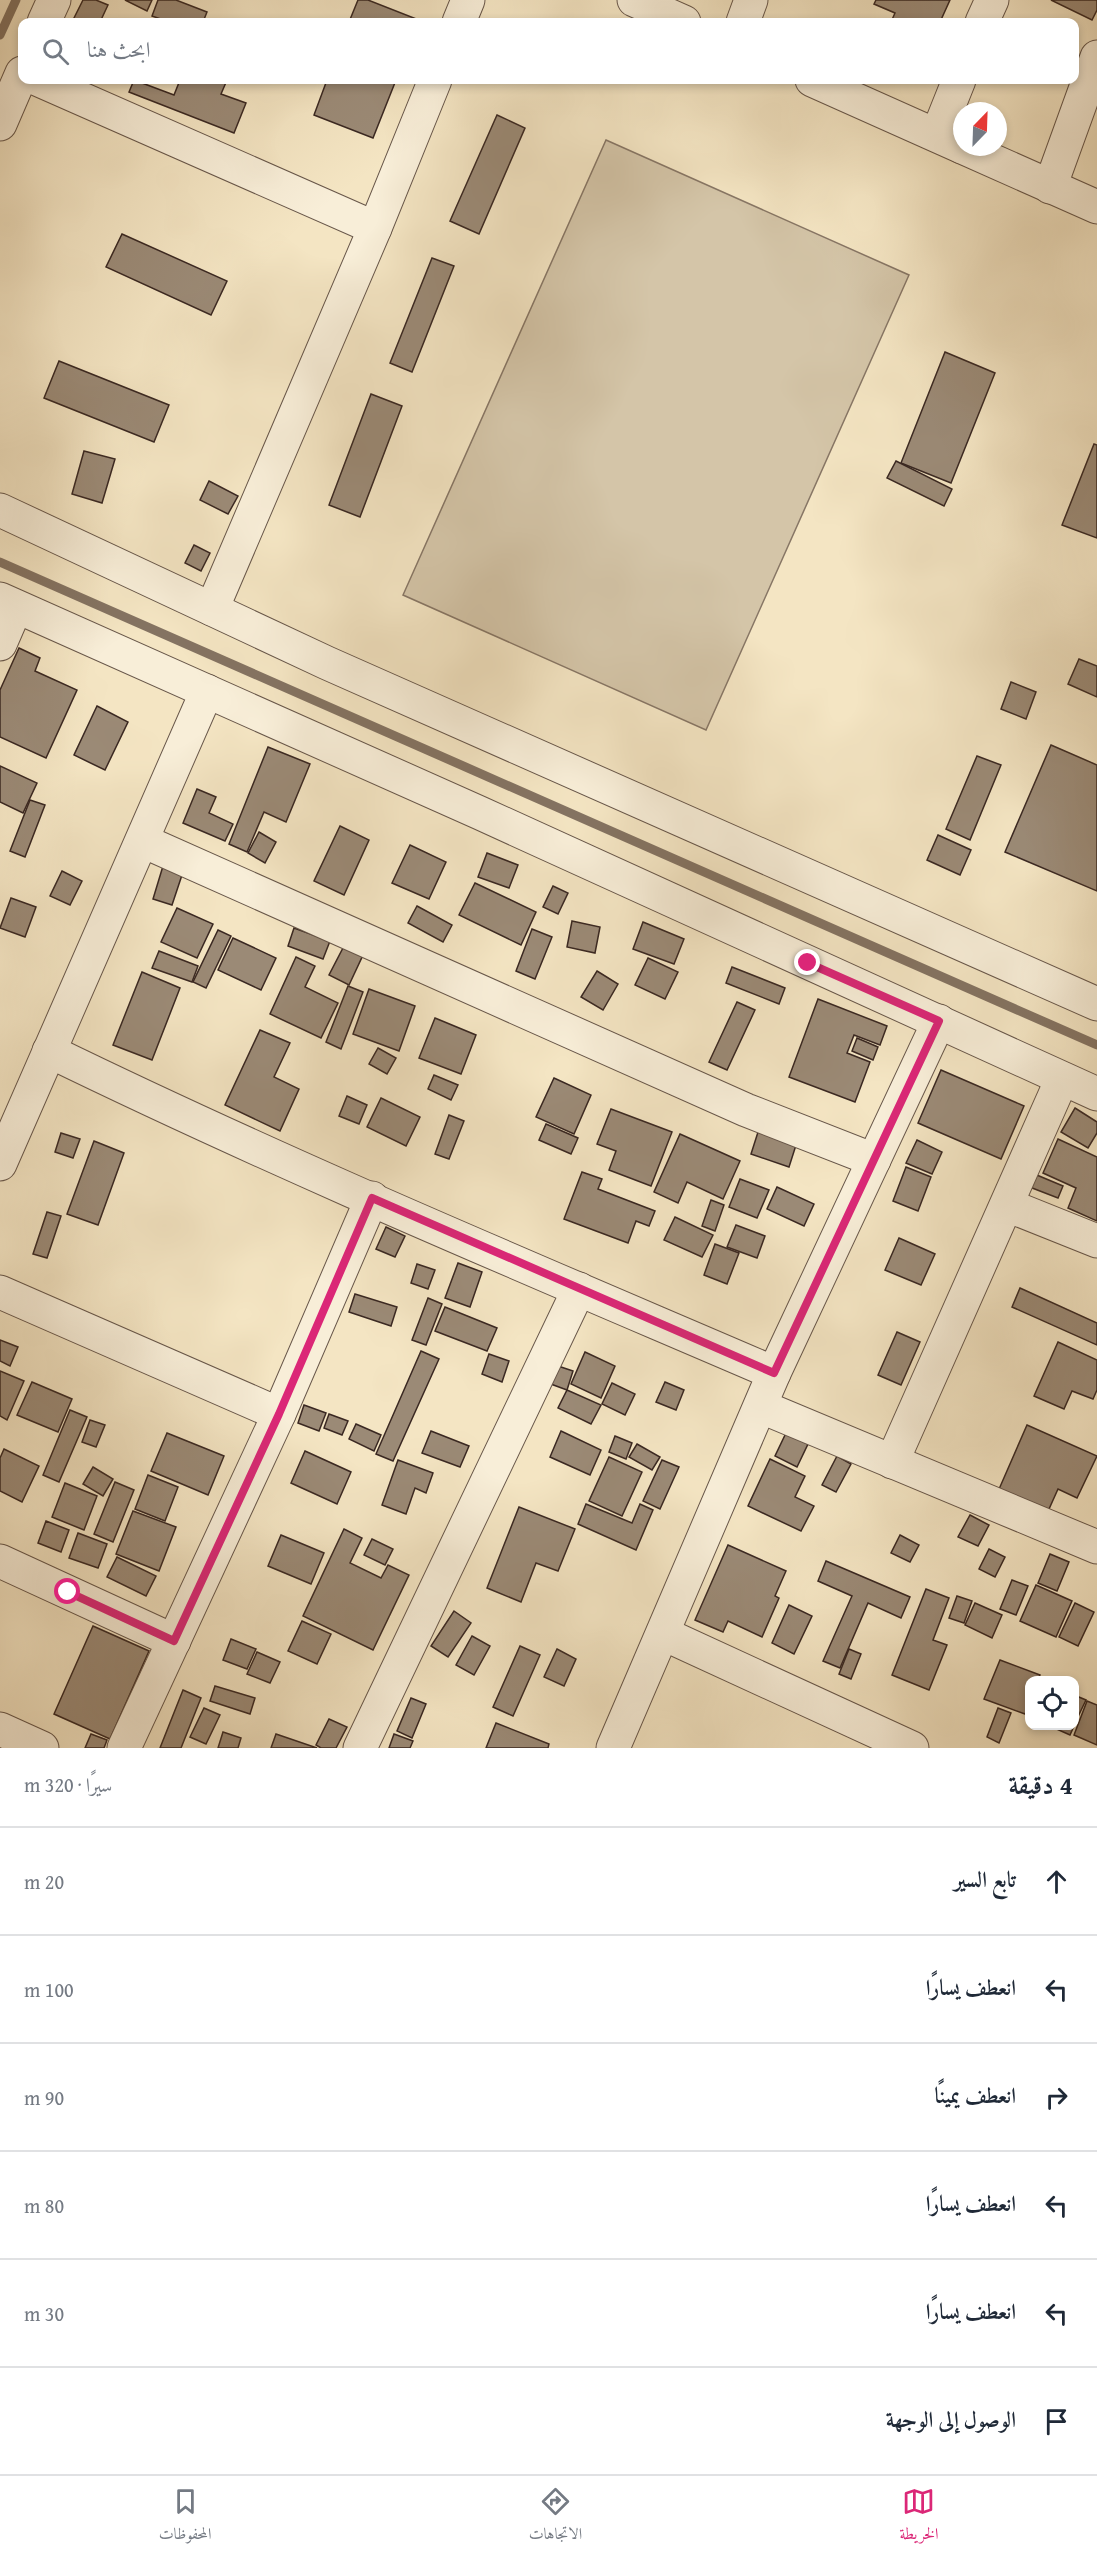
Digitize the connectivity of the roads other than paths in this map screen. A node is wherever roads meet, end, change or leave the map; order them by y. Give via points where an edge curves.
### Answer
1 (54, 0) edge
2 (468, 0) edge
3 (634, 0) edge
4 (751, 0) edge
5 (992, 0) edge
6 (46, 18) edge
7 (461, 18) edge
8 (675, 18) edge
9 (744, 18) edge
10 (984, 18) edge
11 (1097, 57) edge
12 (18, 82) edge
13 (48, 84) edge
14 (433, 84) edge
15 (821, 84) edge
16 (959, 84) edge
17 (957, 102) edge
18 (0, 124) edge
19 (953, 143) edge
20 (982, 156) edge
21 (1050, 187) junction
22 (1097, 207) edge
23 (375, 228) junction
24 (0, 510) edge
25 (8, 603) edge
26 (212, 609) junction
27 (0, 644) edge
28 (207, 691) junction
29 (143, 841) junction
30 (1097, 1004) edge
31 (939, 1021) junction
32 (49, 1051) junction
33 (1062, 1079) junction
34 (1097, 1094) edge
35 (874, 1160) junction
36 (0, 1164) edge
37 (372, 1198) junction
38 (1007, 1205) junction
39 (1097, 1241) edge
40 (579, 1289) junction
41 (0, 1293) edge
42 (774, 1373) junction
43 (762, 1407) junction
44 (279, 1414) junction
45 (892, 1462) junction
46 (1095, 1541) edge
47 (0, 1562) edge
48 (664, 1634) junction
49 (174, 1641) junction
50 (0, 1729) edge
51 (42, 1748) edge
52 (124, 1748) edge
53 (360, 1748) edge
54 (613, 1748) edge
55 (912, 1748) edge

1 - 6 street
2 - 7 street
3 - 8 street
4 - 9 street
5 - 10 street
11 - 21 street
12 - 18 street
13 - 23 street
14 - 23 street
15 - 19 street
16 - 17 street
20 - 21 street
21 - 22 street
23 - 26 street
24 - 26 street
25 - 27 street
25 - 28 street
26 - 30 street
28 - 29 street
28 - 31 street
29 - 32 street
29 - 35 street via 746,1110
31 - 33 street
31 - 35 street
32 - 36 street
32 - 37 street
33 - 34 street
33 - 38 street
35 - 42 street
37 - 40 street
37 - 44 street
38 - 39 street
38 - 45 street
40 - 42 street
40 - 53 street
41 - 44 street
42 - 43 street
43 - 45 street
43 - 48 street
44 - 49 street
45 - 46 street
47 - 49 street
48 - 54 street
48 - 55 street
49 - 52 street
50 - 51 street

